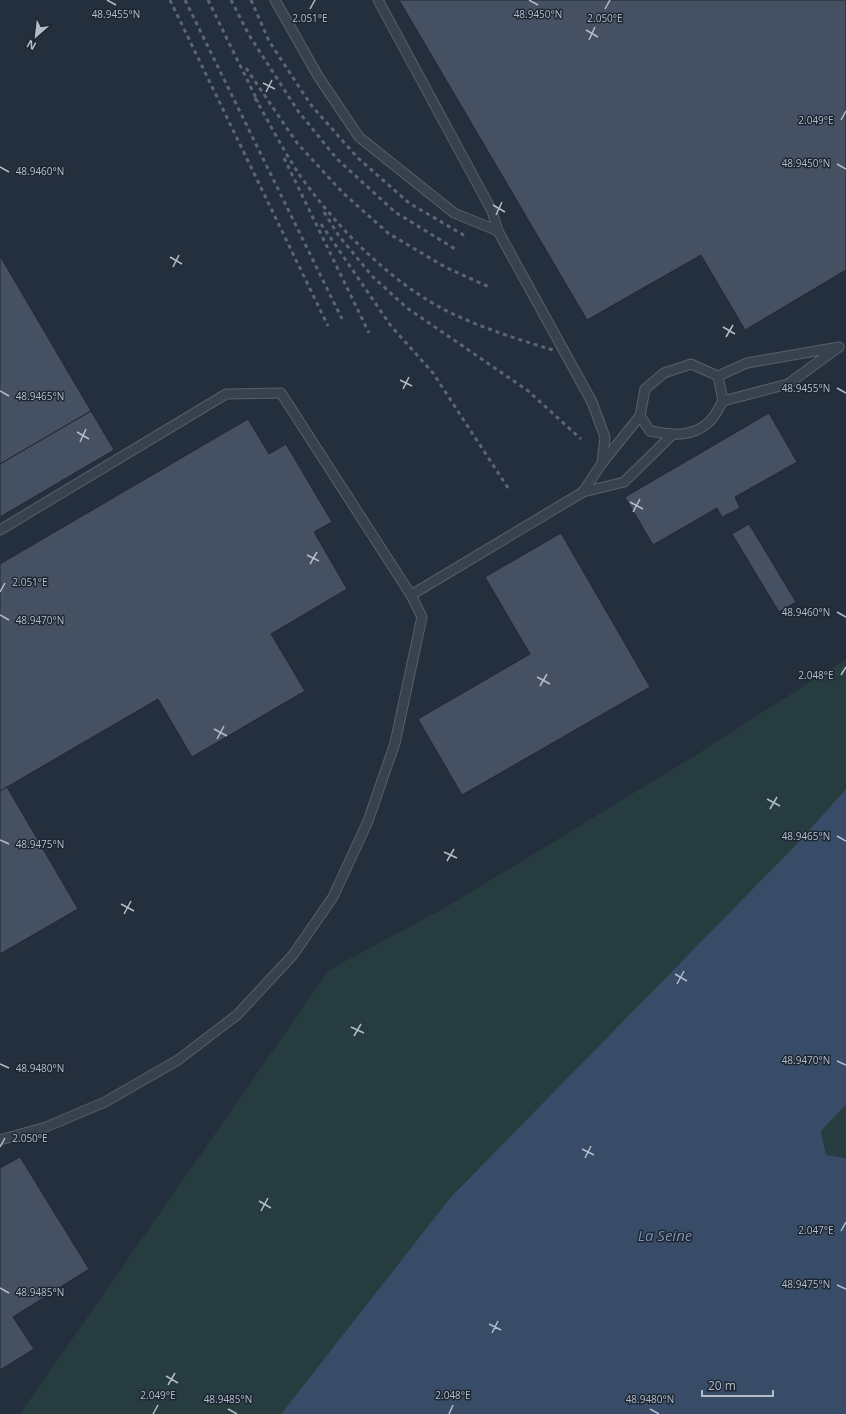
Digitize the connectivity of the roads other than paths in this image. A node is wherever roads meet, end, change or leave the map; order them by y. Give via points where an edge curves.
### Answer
1 (275, 0) edge
2 (378, 0) edge
3 (498, 231) junction
4 (843, 345) edge
5 (718, 376) junction
6 (723, 401) junction
7 (640, 416) junction
8 (672, 435) junction
9 (602, 464) junction
10 (583, 492) junction
11 (0, 530) edge
12 (411, 595) junction
13 (0, 1140) edge

1 - 3 lane via 318,76 359,137 454,213
2 - 3 lane via 492,211
3 - 9 lane via 592,402 604,437
4 - 5 lane via 747,363
4 - 6 lane via 788,384
5 - 6 lane
5 - 7 lane via 691,364 664,373 645,389
6 - 8 lane via 710,422 690,433
7 - 8 lane via 650,431
7 - 9 lane
8 - 10 lane via 624,482
9 - 10 lane
10 - 12 lane
11 - 12 lane via 226,394 281,393
12 - 13 lane via 422,617 395,744 368,821 333,897 293,954 237,1015 178,1060 105,1102 46,1127

